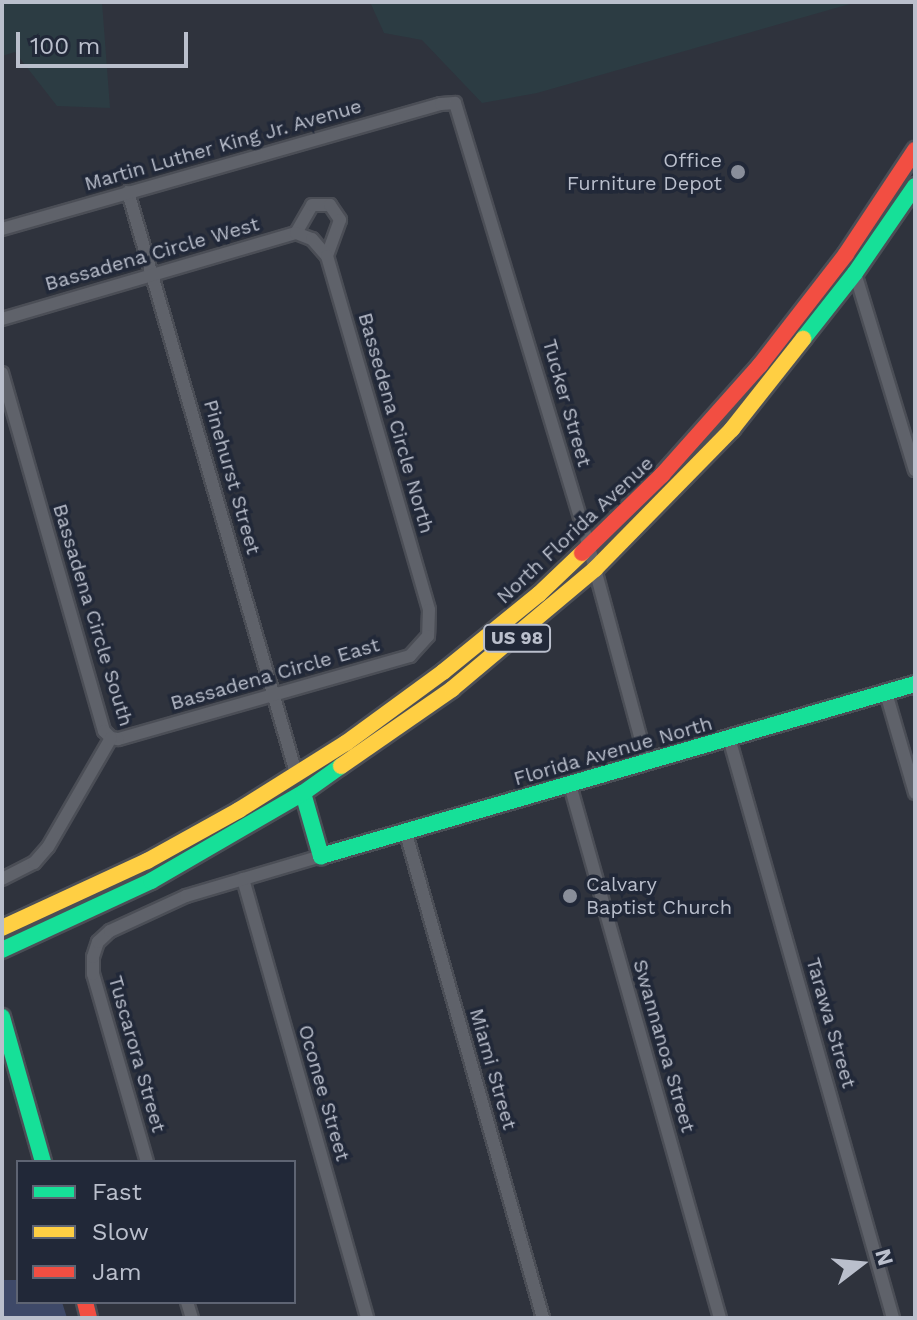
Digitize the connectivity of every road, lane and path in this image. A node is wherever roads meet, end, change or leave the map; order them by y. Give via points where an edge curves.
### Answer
1 (455, 103) joint
2 (915, 150) edge
3 (895, 182) junction
4 (915, 186) edge
5 (128, 192) junction
6 (2, 229) edge
7 (296, 233) junction
8 (327, 256) junction
9 (855, 273) junction
10 (153, 274) junction
11 (2, 319) edge
12 (806, 338) junction
13 (2, 373) edge
14 (915, 470) edge
15 (589, 547) junction
16 (595, 569) junction
17 (431, 622) joint
18 (915, 684) edge
19 (886, 693) junction
20 (273, 695) junction
21 (111, 738) junction
22 (729, 738) junction
23 (647, 762) junction
24 (296, 773) junction
25 (570, 785) junction
26 (303, 793) junction
27 (915, 793) edge
28 (405, 830) junction
29 (321, 856) junction
30 (2, 879) edge
31 (243, 879) junction
32 (2, 928) edge
33 (2, 950) edge
34 (2, 1017) edge
35 (42, 1160) edge
36 (146, 1160) edge
37 (367, 1318) edge
38 (543, 1318) edge
39 (720, 1318) edge
40 (893, 1318) edge

1 - 5 street, Martin Luther King Jr. Avenue
1 - 15 street, Tucker Street
2 - 3 main road, North Florida Avenue / US 98
3 - 12 main road via 886,211 806,325
3 - 15 main road, North Florida Avenue / US 98 via 760,365
4 - 9 main road, North Florida Avenue / US 98
5 - 6 street, Martin Luther King Jr. Avenue
5 - 10 street, Pinehurst Street
7 - 8 street, Bassedena Circle North via 312,239
7 - 8 street via 312,205 330,205 340,220
7 - 10 street, Bassadena Circle West
8 - 17 street, Bassedena Circle North
9 - 12 main road, North Florida Avenue / US 98
9 - 14 street
10 - 11 street, Bassadena Circle West
10 - 20 street, Pinehurst Street
12 - 16 main road, North Florida Avenue / US 98 via 732,429
13 - 21 street, Bassadena Circle South via 104,731
15 - 16 street, Tucker Street
15 - 24 main road, North Florida Avenue / US 98 via 443,672
16 - 23 street, Tucker Street
16 - 26 main road, North Florida Avenue / US 98 via 452,689
17 - 20 street, Bassadena Circle East via 425,642 410,656
18 - 19 main road, Florida Avenue North
19 - 22 main road, Florida Avenue North
19 - 27 street
20 - 21 street, Bassadena Circle East
20 - 24 street, Pinehurst Street
21 - 30 street, Bassadena Circle South via 48,847 34,863
22 - 23 main road, Florida Avenue North
22 - 40 street, Tarawa Street
23 - 25 main road, Florida Avenue North
24 - 32 main road, North Florida Avenue / US 98 via 147,861
25 - 28 main road, Florida Avenue North
25 - 39 street, Swannanoa Street
26 - 29 main road
26 - 33 main road, North Florida Avenue / US 98 via 151,881
28 - 29 main road, Florida Avenue North
28 - 38 street, Miami Street
29 - 31 street
31 - 36 street, Tuscarora Street via 186,896 110,931 98,942 93,974
31 - 37 street, Oconee Street
34 - 35 main road

